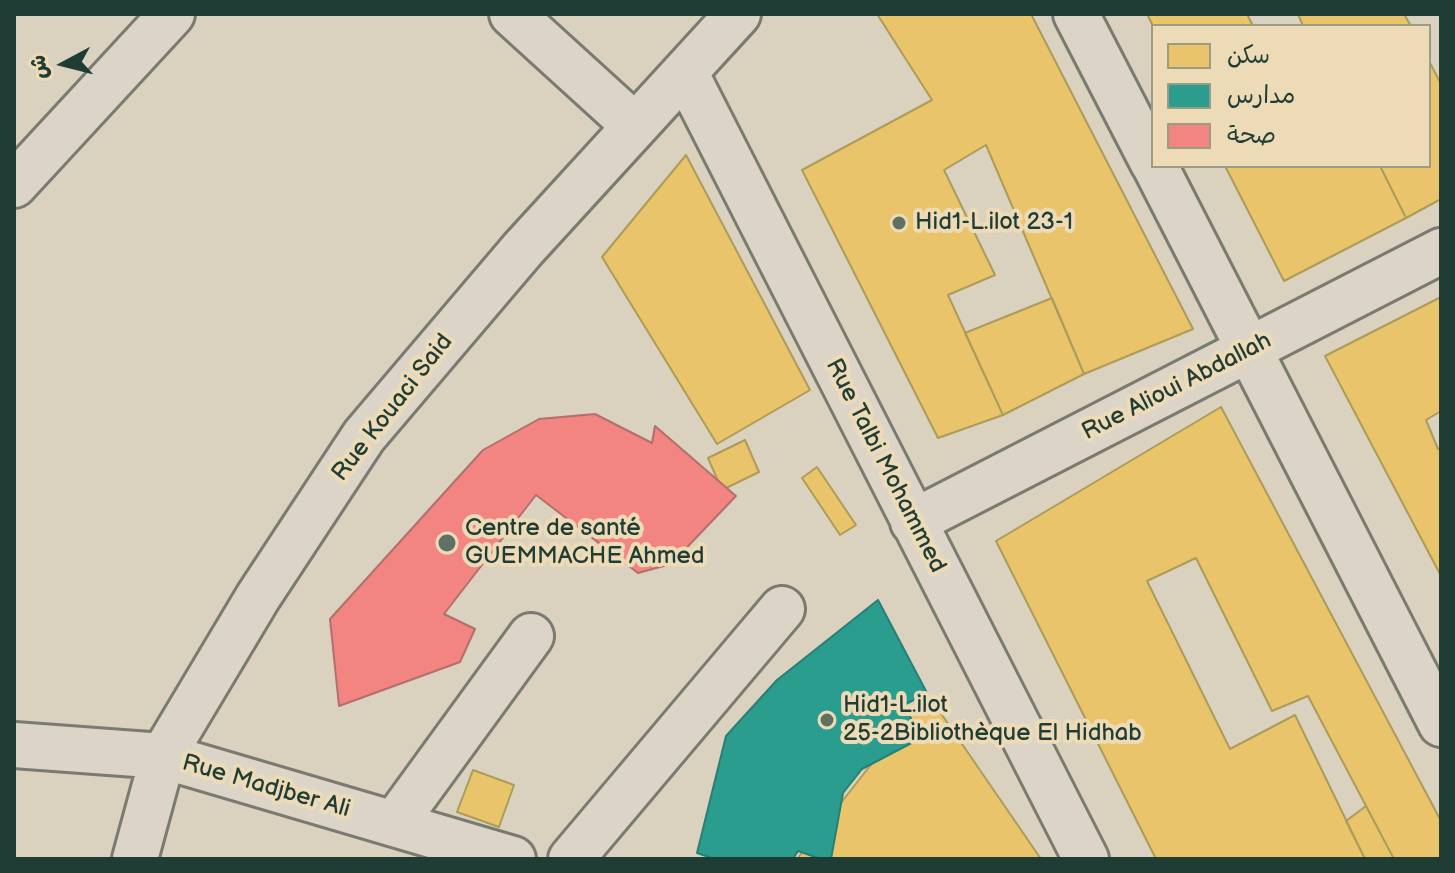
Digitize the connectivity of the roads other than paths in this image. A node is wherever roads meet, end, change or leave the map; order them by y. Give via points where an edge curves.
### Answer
1 (172, 14) edge
2 (512, 14) edge
3 (738, 14) edge
4 (1076, 14) edge
5 (685, 72) junction
6 (635, 126) junction
7 (1151, 158) edge
8 (1156, 168) edge
9 (14, 185) edge
10 (1441, 251) edge
11 (1249, 350) junction
12 (913, 522) junction
13 (782, 609) dead end
14 (531, 636) dead end
15 (1441, 724) edge
16 (14, 745) edge
17 (163, 756) junction
18 (394, 824) junction
19 (135, 859) edge
20 (513, 859) edge
21 (571, 859) edge
22 (1086, 859) edge

1 - 9 street
2 - 6 street
3 - 5 street, Rue Kouaci Said
4 - 7 street
5 - 6 street, Rue Kouaci Said
5 - 12 street, Rue Talbi Mohammed
6 - 17 street, Rue Kouaci Said via 364,436 258,597
8 - 11 street
10 - 11 street, Rue Alioui Abdallah
11 - 12 street, Rue Alioui Abdallah
11 - 15 street
12 - 22 street, Rue Talbi Mohammed
13 - 21 street
14 - 18 street
16 - 17 street, Rue Madjber Ali
17 - 18 street, Rue Madjber Ali
17 - 19 street, Rue Kouaci Said
18 - 20 street, Rue Madjber Ali

